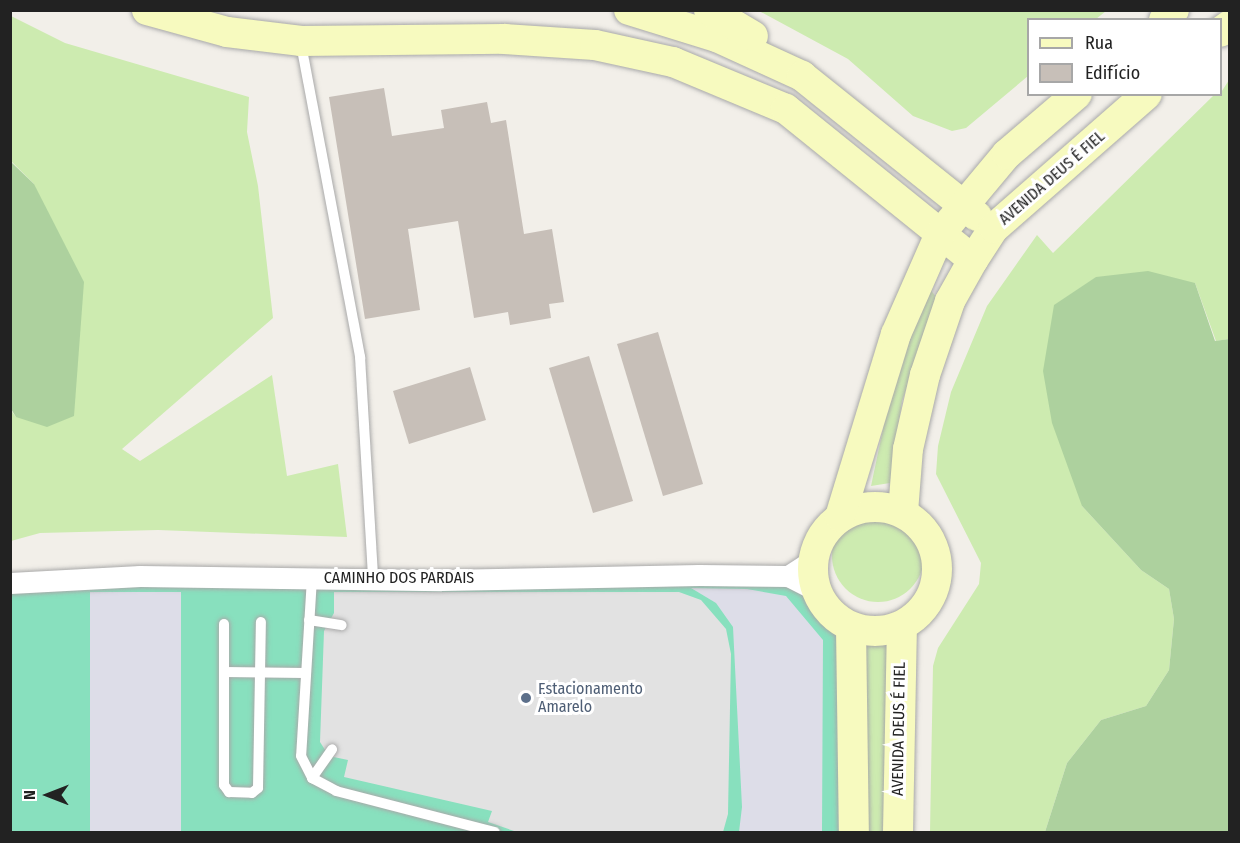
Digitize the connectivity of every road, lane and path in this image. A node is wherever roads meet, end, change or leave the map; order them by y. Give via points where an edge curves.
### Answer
1 (147, 10) edge
2 (629, 10) edge
3 (709, 10) edge
4 (301, 41) junction
5 (802, 76) junction
6 (1075, 96) edge
7 (1145, 96) edge
8 (961, 203) junction
9 (994, 228) junction
10 (940, 234) junction
11 (973, 260) junction
12 (903, 512) junction
13 (840, 516) junction
14 (813, 560) junction
15 (788, 576) junction
16 (312, 578) junction
17 (374, 578) junction
18 (10, 583) edge
19 (816, 591) junction
20 (309, 620) junction
21 (261, 622) dead end
22 (224, 624) dead end
23 (342, 625) dead end
24 (902, 626) junction
25 (851, 627) junction
26 (224, 672) junction
27 (260, 672) junction
28 (305, 673) junction
29 (332, 749) dead end
30 (312, 778) junction
31 (495, 832) edge
32 (854, 832) edge
33 (898, 832) edge

1 - 4 main road via 227,32
2 - 5 main road via 717,37
3 - 5 main road via 757,39
4 - 10 main road via 504,39 595,45 673,62 786,109 836,144
4 - 17 lane via 360,357
5 - 8 main road
6 - 8 main road via 1007,154
7 - 9 main road, AVENIDA DEUS É FIEL
8 - 9 main road
8 - 10 main road
9 - 11 main road, AVENIDA DEUS É FIEL
10 - 11 main road
10 - 13 main road via 896,334
11 - 12 main road, AVENIDA DEUS É FIEL via 950,302 925,375 908,449
12 - 13 main road via 871,506
12 - 24 main road via 928,536 938,570 928,603
13 - 14 main road via 827,529
14 - 15 street
14 - 19 main road
15 - 17 street, CAMINHO DOS PARDAIS
15 - 19 street, CAMINHO DOS PARDAIS
16 - 17 street, CAMINHO DOS PARDAIS
16 - 18 street, CAMINHO DOS PARDAIS via 140,576
16 - 20 lane
19 - 25 main road via 833,615
20 - 23 lane
20 - 28 lane
21 - 27 lane
22 - 26 lane
24 - 25 main road via 867,631
24 - 33 main road, AVENIDA DEUS É FIEL
25 - 32 main road
26 - 27 lane
26 - 27 lane via 224,785 229,792 252,793 258,788
27 - 28 lane
28 - 30 lane via 301,756
29 - 30 lane
30 - 31 lane via 336,791

